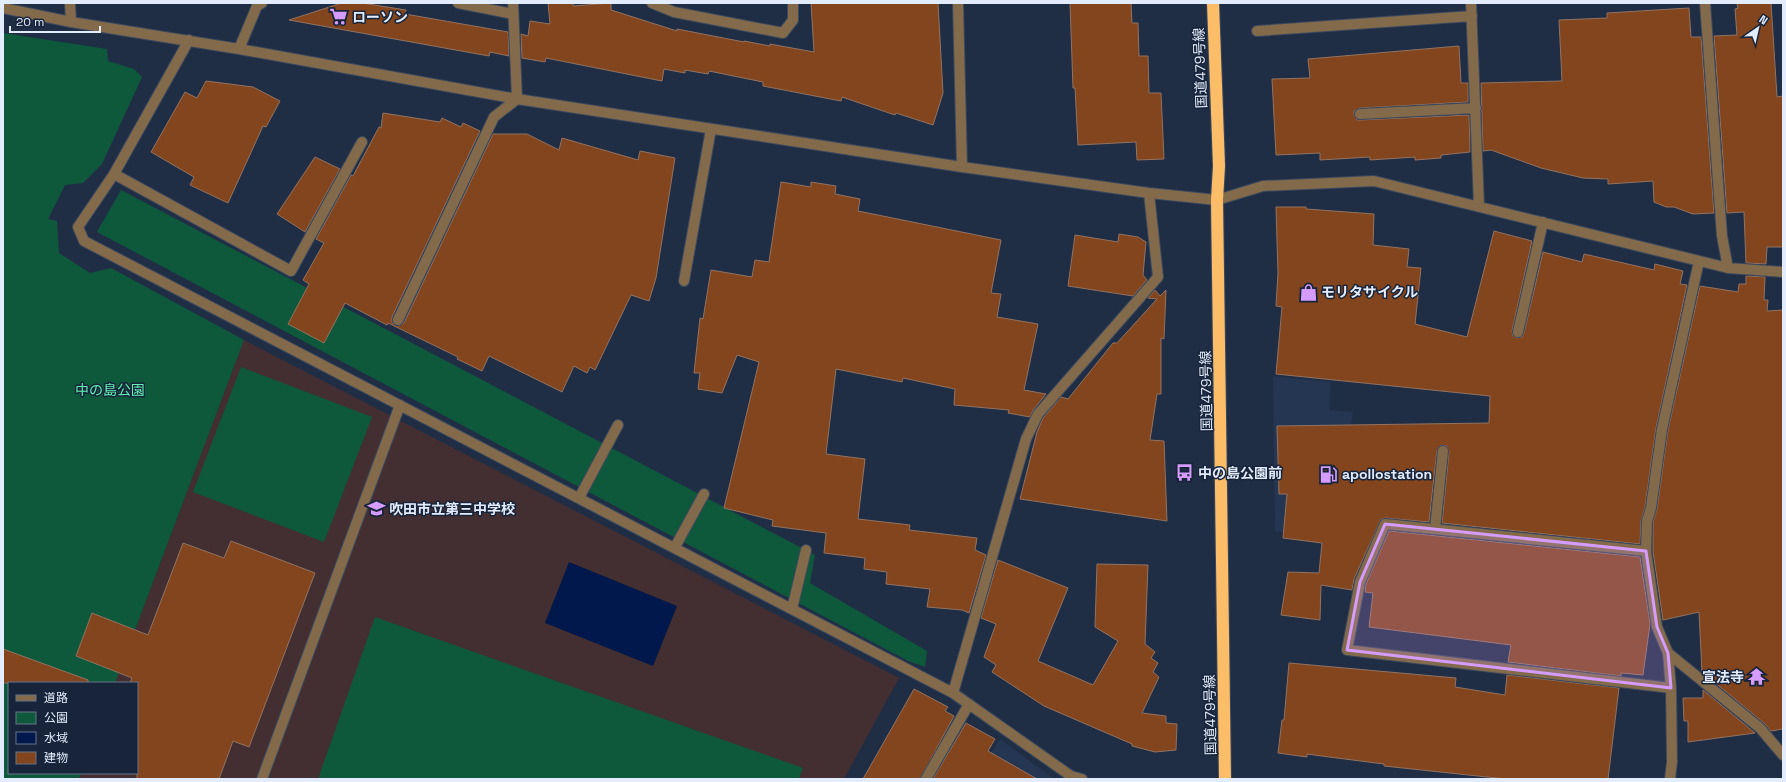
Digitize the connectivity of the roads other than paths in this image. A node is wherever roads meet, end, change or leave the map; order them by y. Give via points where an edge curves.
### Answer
1 (70, 3) edge
2 (458, 3) edge
3 (513, 3) edge
4 (652, 3) edge
5 (793, 3) edge
6 (958, 3) edge
7 (1213, 3) edge
8 (1471, 3) edge
9 (1705, 3) edge
10 (258, 4) edge
11 (3, 8) edge
12 (513, 14) junction
13 (1472, 16) junction
14 (71, 22) junction
15 (1257, 32) dead end
16 (189, 40) junction
17 (239, 49) junction
18 (517, 99) junction
19 (1476, 108) junction
20 (1360, 114) dead end
21 (711, 129) junction
22 (362, 142) dead end
23 (962, 167) junction
24 (114, 174) junction
25 (1149, 193) junction
26 (1217, 200) junction
27 (1479, 206) junction
28 (1543, 222) junction
29 (1699, 261) junction
30 (1728, 268) junction
31 (1783, 272) edge
32 (684, 281) dead end
33 (398, 320) dead end
34 (1518, 332) dead end
35 (400, 405) junction
36 (618, 425) dead end
37 (1443, 452) dead end
38 (704, 494) dead end
39 (579, 498) junction
40 (1435, 529) junction
41 (674, 547) junction
42 (806, 550) dead end
43 (1646, 551) junction
44 (792, 609) junction
45 (1668, 653) junction
46 (1671, 688) junction
47 (953, 693) junction
48 (969, 704) junction
49 (1783, 755) edge
50 (262, 779) edge
51 (926, 779) edge
52 (1082, 779) edge
53 (1225, 779) edge
54 (1670, 779) edge

1 - 14 street
2 - 12 street
3 - 12 street
4 - 5 street via 674,12 783,33 793,20
6 - 23 street
7 - 26 highway, 国道479号線 via 1219,166
8 - 13 street
9 - 30 street via 1722,236
10 - 17 street
11 - 14 street
12 - 18 street
13 - 15 street
13 - 19 street
14 - 16 street
16 - 17 street
16 - 24 street
17 - 18 street
18 - 21 street
18 - 33 street via 494,117
19 - 20 street
19 - 27 street
21 - 23 street
21 - 32 street
22 - 24 street via 291,271
23 - 25 street
24 - 35 street via 78,227 84,241
25 - 26 street
25 - 47 street via 1158,277 1038,414 1026,439
26 - 27 street via 1263,186 1374,181
26 - 53 highway, 国道479号線
27 - 28 street
28 - 29 street
28 - 34 street
29 - 30 street
29 - 43 street via 1662,429 1647,521
30 - 31 street
35 - 39 street
35 - 50 street
36 - 39 street
37 - 40 street
38 - 41 street
39 - 41 street
40 - 43 street
40 - 46 street via 1385,524 1360,582 1347,650
41 - 44 street
42 - 44 street
43 - 45 street via 1657,627
44 - 47 street
45 - 46 street
45 - 49 street via 1760,728
46 - 54 street
47 - 48 street
48 - 51 street
48 - 52 street via 1070,776

